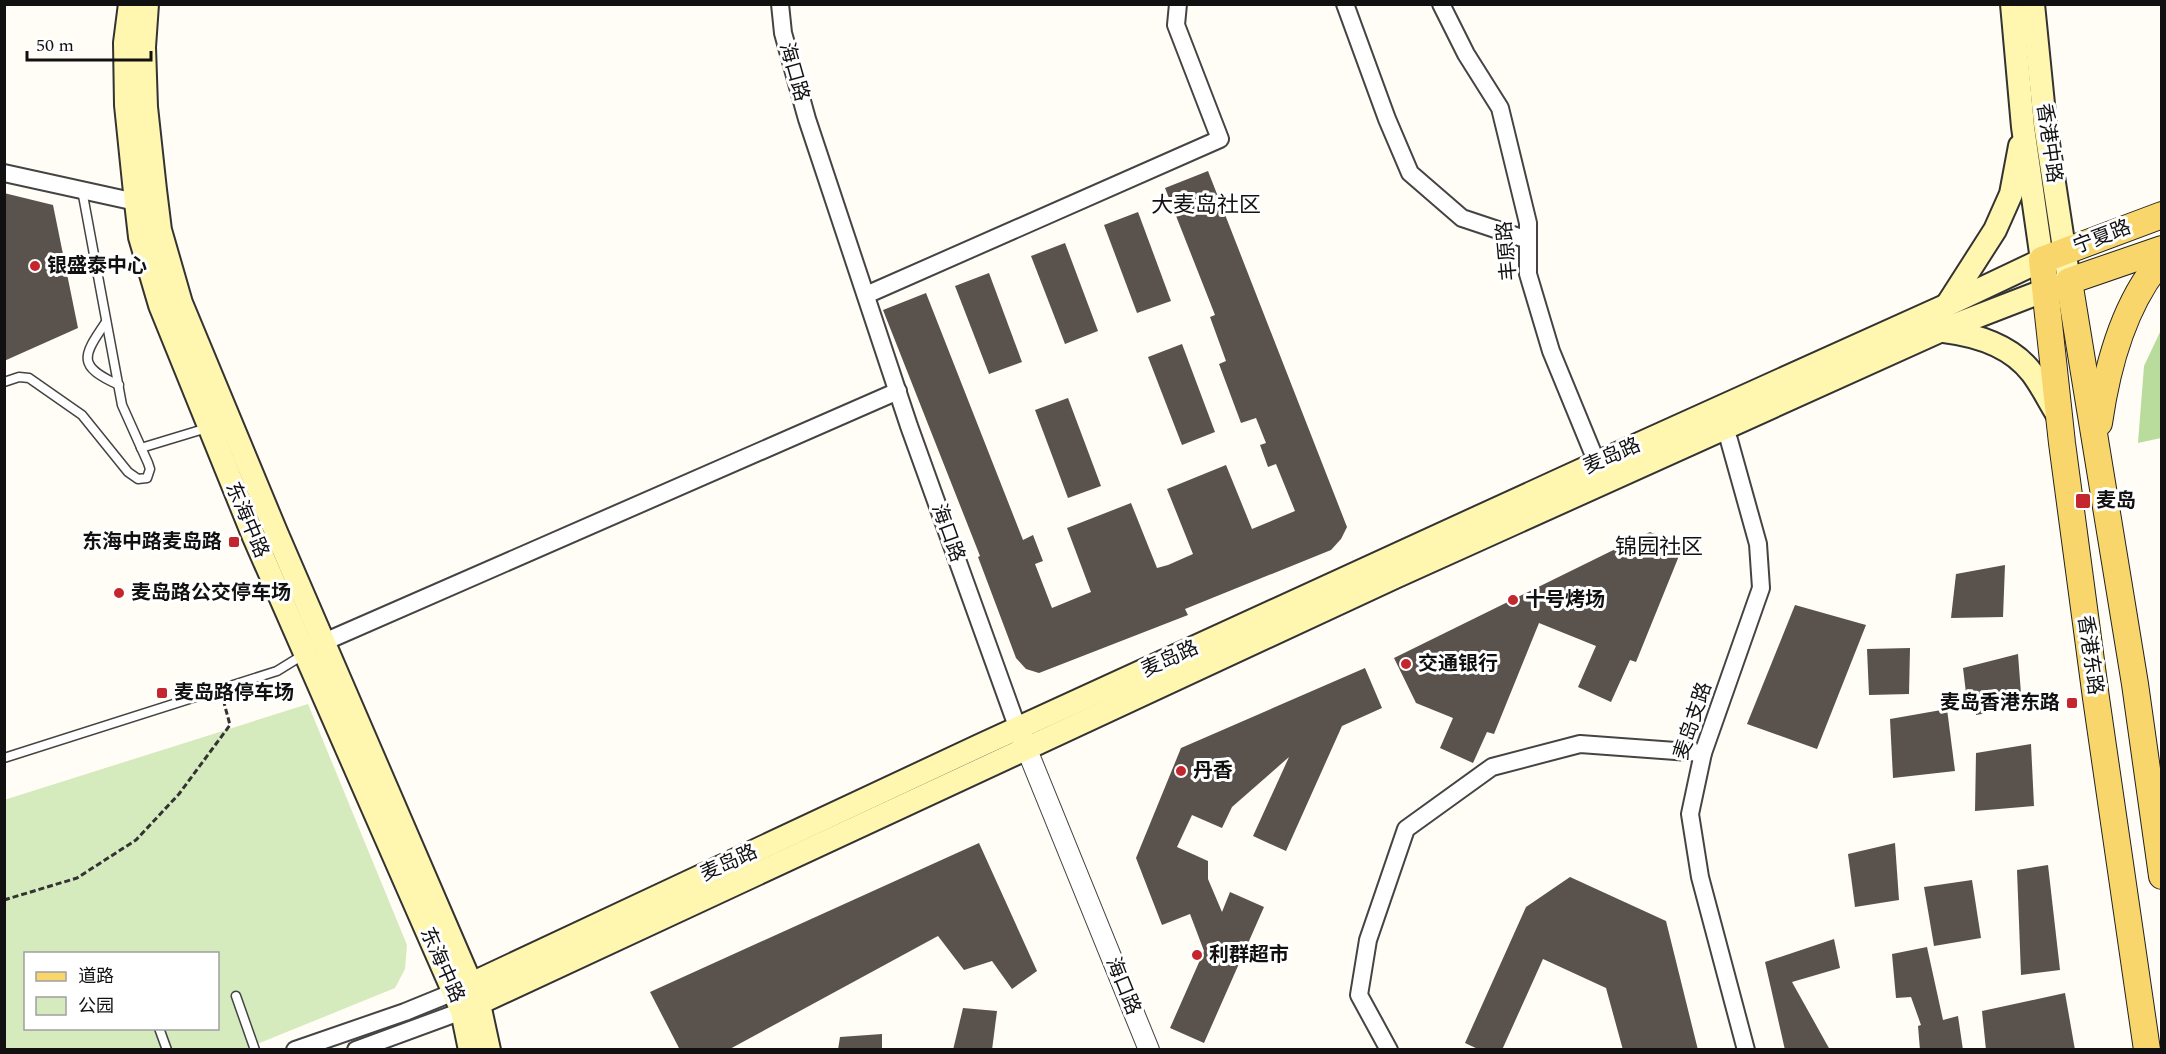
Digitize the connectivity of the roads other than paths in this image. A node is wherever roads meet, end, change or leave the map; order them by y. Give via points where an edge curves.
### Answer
1 (130, 4) edge
2 (147, 4) edge
3 (780, 4) edge
4 (1178, 4) edge
5 (1345, 4) edge
6 (1441, 4) edge
7 (2012, 4) edge
8 (2033, 4) edge
9 (2023, 127) junction
10 (4, 173) edge
11 (81, 190) junction
12 (136, 202) junction
13 (2162, 215) edge
14 (1528, 240) junction
15 (2162, 249) edge
16 (2054, 255) junction
17 (2162, 259) edge
18 (2057, 285) junction
19 (866, 295) junction
20 (1945, 306) junction
21 (106, 322) junction
22 (1942, 330) junction
23 (4, 382) edge
24 (119, 385) junction
25 (898, 391) junction
26 (2059, 417) junction
27 (1721, 419) junction
28 (208, 428) junction
29 (2096, 447) junction
30 (141, 448) junction
31 (1597, 463) junction
32 (314, 648) junction
33 (1022, 738) junction
34 (1703, 753) junction
35 (4, 758) edge
36 (2162, 876) edge
37 (236, 996) dead end
38 (467, 998) junction
39 (159, 1030) edge
40 (166, 1050) edge
41 (255, 1050) edge
42 (295, 1050) edge
43 (356, 1050) edge
44 (470, 1050) edge
45 (489, 1050) edge
46 (1149, 1050) edge
47 (1389, 1050) edge
48 (1746, 1050) edge
49 (2147, 1050) edge

1 - 12 main road, 东海中路 via 125,43 126,105
2 - 32 main road, 东海中路 via 146,107 160,230 181,303
3 - 19 street, 海口路 via 783,33 807,119
4 - 19 street via 1176,25 1220,139
5 - 14 street via 1410,173 1462,218
6 - 14 street, 丰原路 via 1500,108 1528,223
7 - 9 main road, 香港中路
8 - 16 main road, 香港中路
9 - 16 main road, 香港中路
9 - 20 main road via 2011,194 1995,230
10 - 11 street
11 - 12 street
11 - 21 lane
12 - 28 main road, 东海中路 via 140,237 160,305
13 - 16 main road, 宁夏路
14 - 31 street, 丰原路 via 1528,274 1551,351
15 - 18 main road, 宁夏路
16 - 18 main road, 香港东路
16 - 20 main road, 麦岛路
17 - 29 main road via 2150,272 2128,314 2104,386
18 - 22 main road, 麦岛路
18 - 26 main road, 香港东路
18 - 29 main road, 香港东路
19 - 25 street, 海口路
20 - 27 main road, 麦岛路
21 - 24 lane
21 - 24 lane via 91,344 88,364 98,376
22 - 26 main road via 1973,335 2018,359 2031,372
22 - 27 main road, 麦岛路
23 - 30 lane via 19,377 34,381 82,415 128,472 143,480 150,469
24 - 30 lane via 122,405
25 - 32 street
25 - 33 street, 海口路
26 - 49 main road, 香港东路
27 - 31 main road, 麦岛路
27 - 33 main road, 麦岛路 via 1395,577
27 - 34 street, 麦岛支路 via 1758,544 1761,588
28 - 30 lane
28 - 32 main road, 东海中路
29 - 36 main road, 香港东路
31 - 33 main road, 麦岛路
32 - 35 lane via 277,671
32 - 38 main road, 东海中路
33 - 38 main road, 麦岛路
33 - 46 street, 海口路
34 - 47 street via 1581,744 1492,767 1406,829 1368,940 1359,995
34 - 48 street, 麦岛支路 via 1690,814 1700,877
37 - 41 lane
38 - 42 street, 麦岛路 via 405,1011
38 - 43 street, 麦岛路
38 - 44 main road
38 - 45 main road
39 - 40 lane

